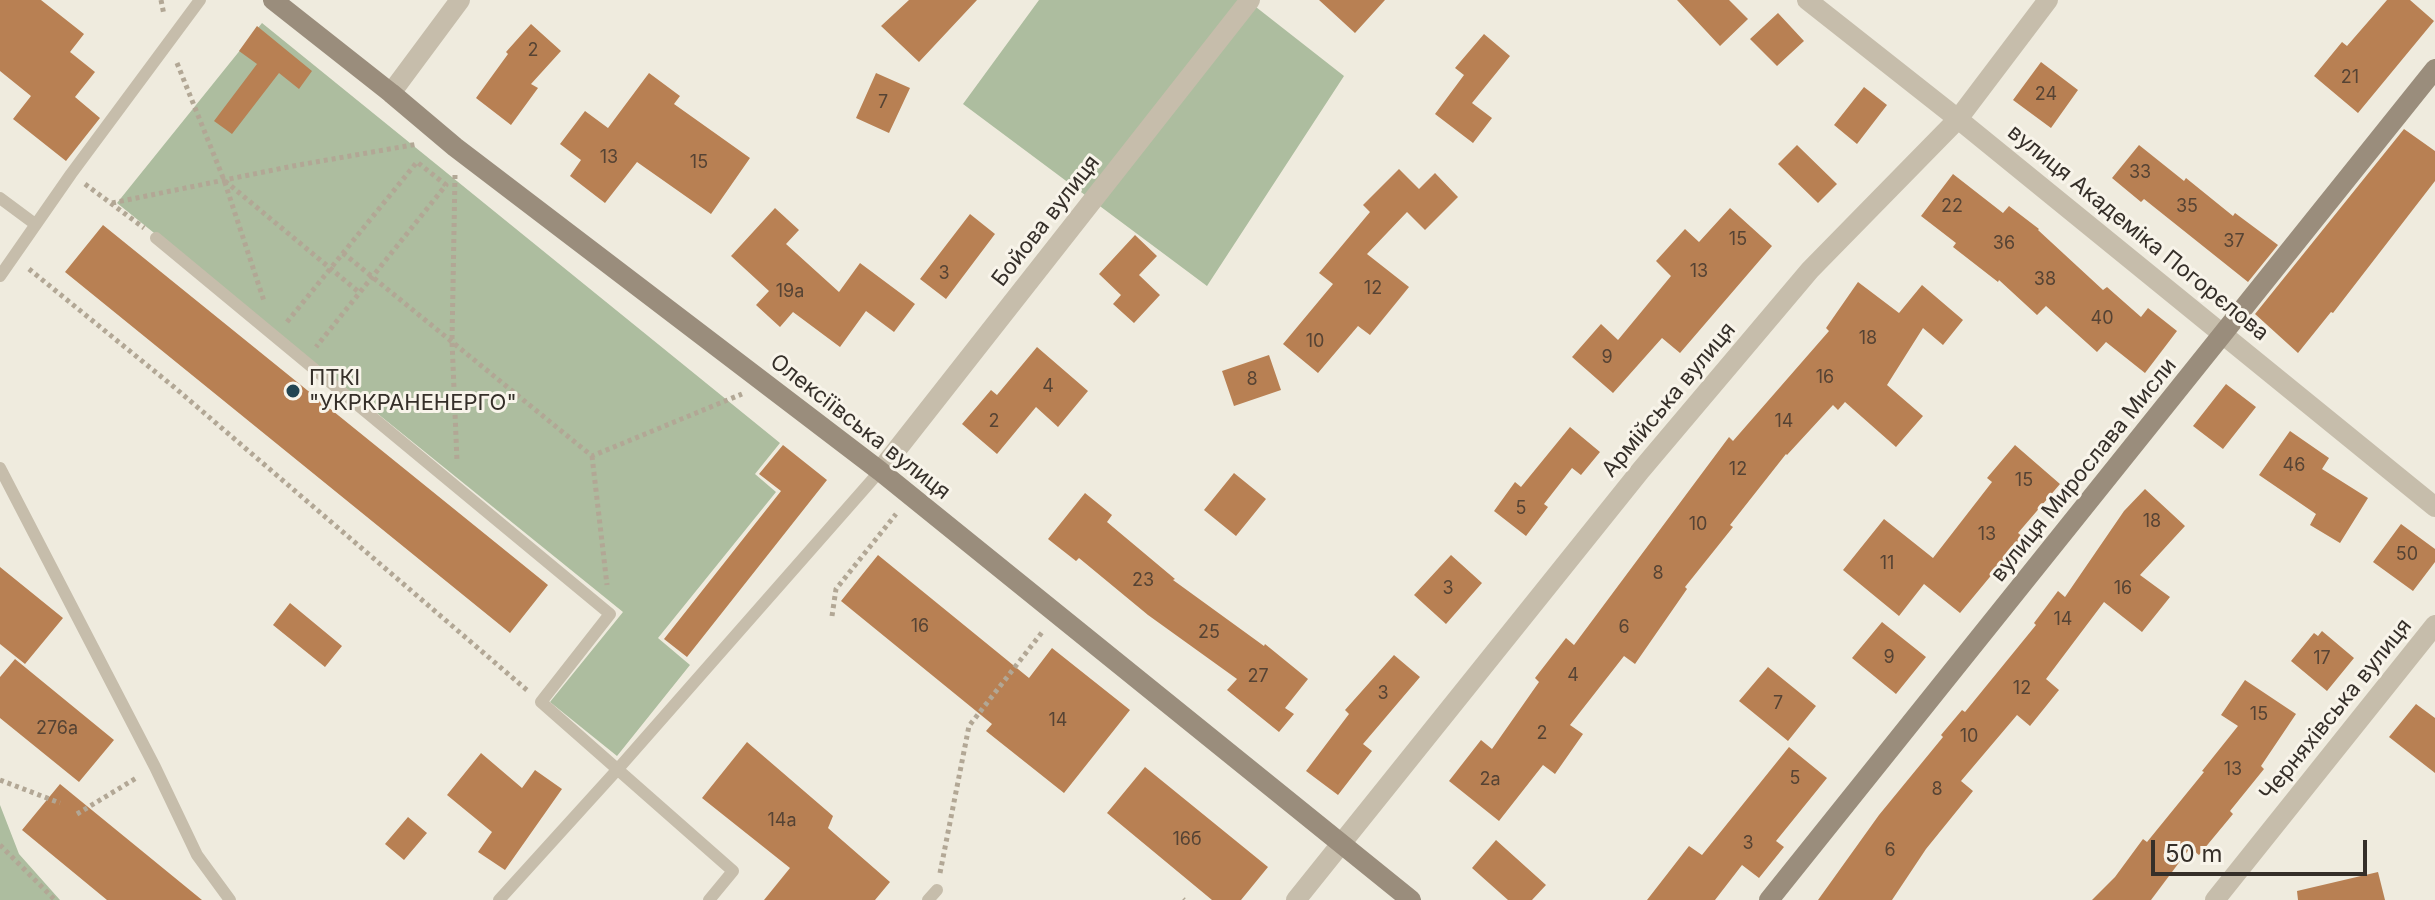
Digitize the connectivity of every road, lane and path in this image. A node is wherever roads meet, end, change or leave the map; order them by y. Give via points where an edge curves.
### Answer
1 (200, 0) edge
2 (273, 0) edge
3 (460, 0) edge
4 (1250, 0) edge
5 (1807, 0) edge
6 (2048, 0) edge
7 (169, 43) junction
8 (2435, 69) edge
9 (391, 93) junction
10 (1958, 119) junction
11 (421, 144) dead end
12 (455, 170) dead end
13 (71, 174) junction
14 (224, 180) junction
15 (0, 198) edge
16 (112, 203) junction
17 (35, 224) junction
18 (156, 238) joint
19 (343, 253) junction
20 (13, 255) junction
21 (331, 268) junction
22 (0, 276) edge
23 (374, 277) junction
24 (360, 293) junction
25 (2224, 334) junction
26 (276, 335) junction
27 (452, 341) junction
28 (306, 361) junction
29 (744, 393) dead end
30 (592, 456) junction
31 (0, 468) edge
32 (880, 471) junction
33 (458, 489) junction
34 (2435, 507) edge
35 (897, 512) dead end
36 (610, 614) junction
37 (1057, 614) junction
38 (832, 616) dead end
39 (2435, 625) edge
40 (541, 702) junction
41 (155, 767) junction
42 (617, 770) junction
43 (0, 780) edge
44 (60, 803) dead end
45 (77, 814) dead end
46 (1340, 843) junction
47 (0, 845) edge
48 (932, 895) edge
49 (55, 900) edge
50 (230, 900) edge
51 (499, 900) edge
52 (709, 900) edge
53 (1296, 900) edge
54 (1411, 900) edge
55 (1769, 900) edge
56 (2215, 900) edge

1 - 7 lane
2 - 9 street, Олексіївська вулиця
3 - 9 street
4 - 32 street, Бойова вулиця
5 - 10 street, вулиця Академіка Погорєлова
6 - 10 street, Армійська вулиця
7 - 13 lane
7 - 14 path
8 - 25 street, вулиця Мирослава Мисли
9 - 32 street, Олексіївська вулиця
10 - 25 street, вулиця Академіка Погорєлова
10 - 46 street, Армійська вулиця via 1810,270
11 - 14 path
12 - 27 path
13 - 16 path
13 - 17 lane
14 - 16 path
14 - 21 path
14 - 26 path
15 - 17 lane
16 - 18 path
17 - 20 lane
18 - 26 lane
19 - 21 path
19 - 23 path
19 - 23 path via 417,162 446,185
20 - 22 lane
20 - 40 path
21 - 24 path
21 - 26 path
23 - 24 path
23 - 27 path
24 - 28 path
25 - 34 street, вулиця Академіка Погорєлова
25 - 55 street, вулиця Мирослава Мисли
26 - 28 lane
27 - 30 path
27 - 33 path
28 - 33 lane
29 - 30 path
30 - 36 path
31 - 41 lane
32 - 37 street, Олексіївська вулиця
32 - 42 lane
33 - 36 lane
35 - 38 path via 836,589
36 - 40 lane
37 - 46 street, Олексіївська вулиця
37 - 48 path via 969,726
39 - 56 street, Черняхівська вулиця
40 - 42 lane
41 - 45 path
41 - 50 lane via 197,855
42 - 51 lane
42 - 52 lane via 733,871
43 - 44 path
46 - 53 street, Армійська вулиця
46 - 54 street, Олексіївська вулиця
47 - 49 path

